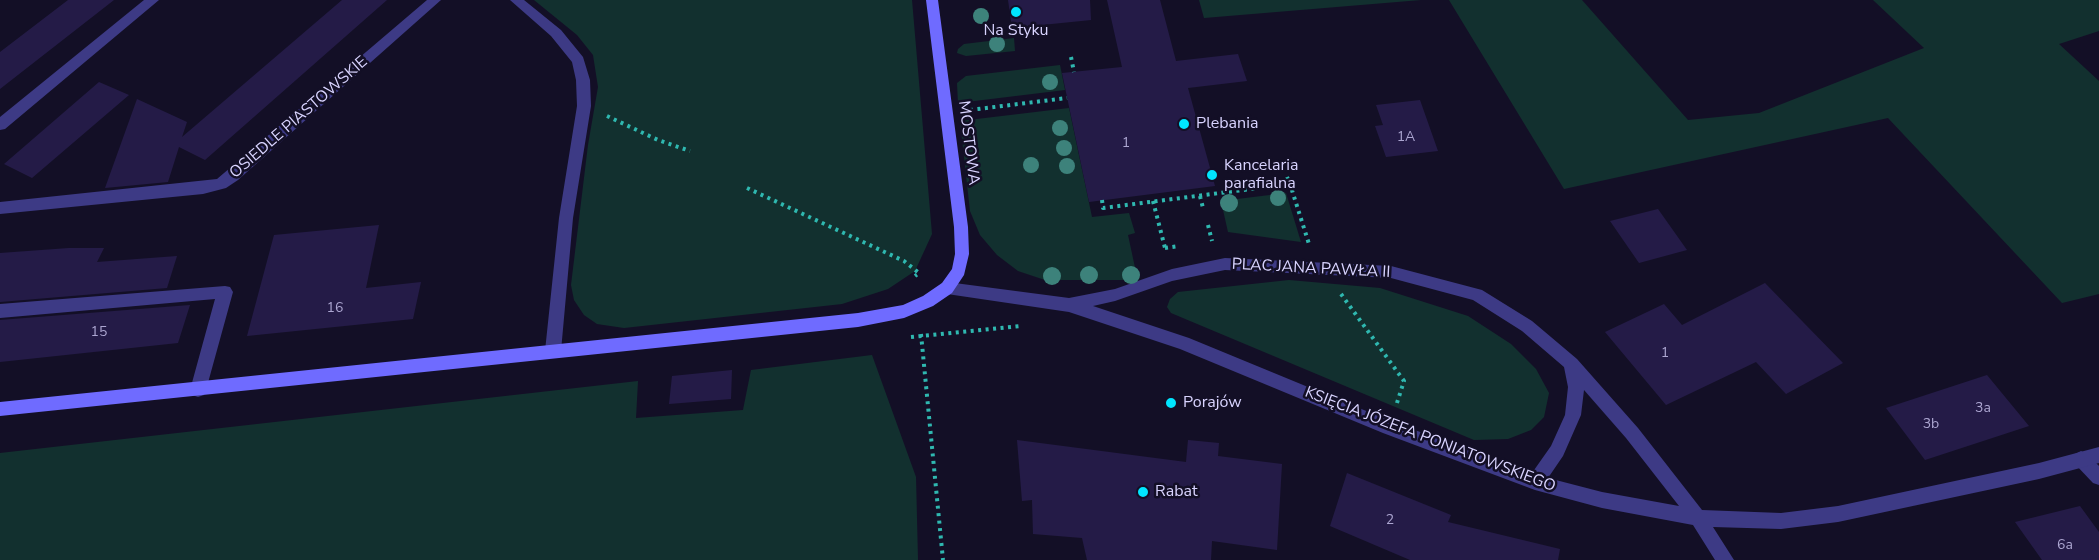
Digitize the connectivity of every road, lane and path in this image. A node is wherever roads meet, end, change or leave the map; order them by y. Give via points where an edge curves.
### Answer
1 (153, 0) edge
2 (435, 0) edge
3 (516, 0) edge
4 (932, 0) edge
5 (1071, 57) dead end
6 (1074, 72) dead end
7 (1067, 98) dead end
8 (584, 106) junction
9 (946, 113) junction
10 (0, 125) edge
11 (690, 151) dead end
12 (1287, 177) dead end
13 (1290, 184) junction
14 (747, 188) dead end
15 (1200, 196) junction
16 (1102, 200) dead end
17 (1153, 201) junction
18 (0, 208) edge
19 (1203, 208) dead end
20 (1208, 225) dead end
21 (1220, 240) dead end
22 (1212, 242) junction
23 (1203, 243) dead end
24 (1184, 245) dead end
25 (1300, 249) dead end
26 (1337, 268) junction
27 (913, 278) dead end
28 (947, 288) junction
29 (918, 305) junction
30 (1069, 305) junction
31 (0, 311) edge
32 (553, 351) junction
33 (1570, 363) junction
34 (198, 390) junction
35 (0, 409) edge
36 (1389, 428) junction
37 (2099, 455) edge
38 (2081, 459) junction
39 (2099, 477) edge
40 (1535, 482) junction
41 (1698, 518) junction
42 (944, 560) edge
43 (1725, 560) edge

1 - 10 street
2 - 18 street, OSIEDLE PIASTOWSKIE via 221,184
3 - 8 street via 556,33 578,60
4 - 9 street, MOSTOWA
5 - 6 path
7 - 9 path
8 - 11 path
8 - 32 street via 566,218
9 - 28 street, MOSTOWA via 962,254 959,271
12 - 13 path
13 - 15 path
13 - 25 path via 1311,250
14 - 27 path via 904,261 920,273
15 - 17 path
15 - 19 path
16 - 17 path via 1103,208
17 - 24 path via 1165,248
20 - 22 path
21 - 22 path
22 - 23 path
26 - 30 street, PLAC JANA PAWŁA II via 1224,264
26 - 33 street, PLAC JANA PAWŁA II via 1391,272 1477,295 1527,326
26 - 36 path via 1338,289 1404,381
28 - 29 street
28 - 30 street, KSIĘCIA JÓZEFA PONIATOWSKIEGO
29 - 32 street via 858,320
29 - 42 path
30 - 36 street, KSIĘCIA JÓZEFA PONIATOWSKIEGO via 1184,343
31 - 34 street via 225,292
32 - 34 street
33 - 40 street via 1576,387 1573,415 1557,451
33 - 41 street, PLAC JANA PAWŁA II via 1632,433
34 - 35 street
36 - 40 street, KSIĘCIA JÓZEFA PONIATOWSKIEGO
37 - 38 street, KSIĘCIA JÓZEFA PONIATOWSKIEGO
38 - 39 street
38 - 41 street, KSIĘCIA JÓZEFA PONIATOWSKIEGO via 1838,514 1781,521
40 - 41 street, KSIĘCIA JÓZEFA PONIATOWSKIEGO via 1602,500
41 - 43 street, PLAC JANA PAWŁA II

